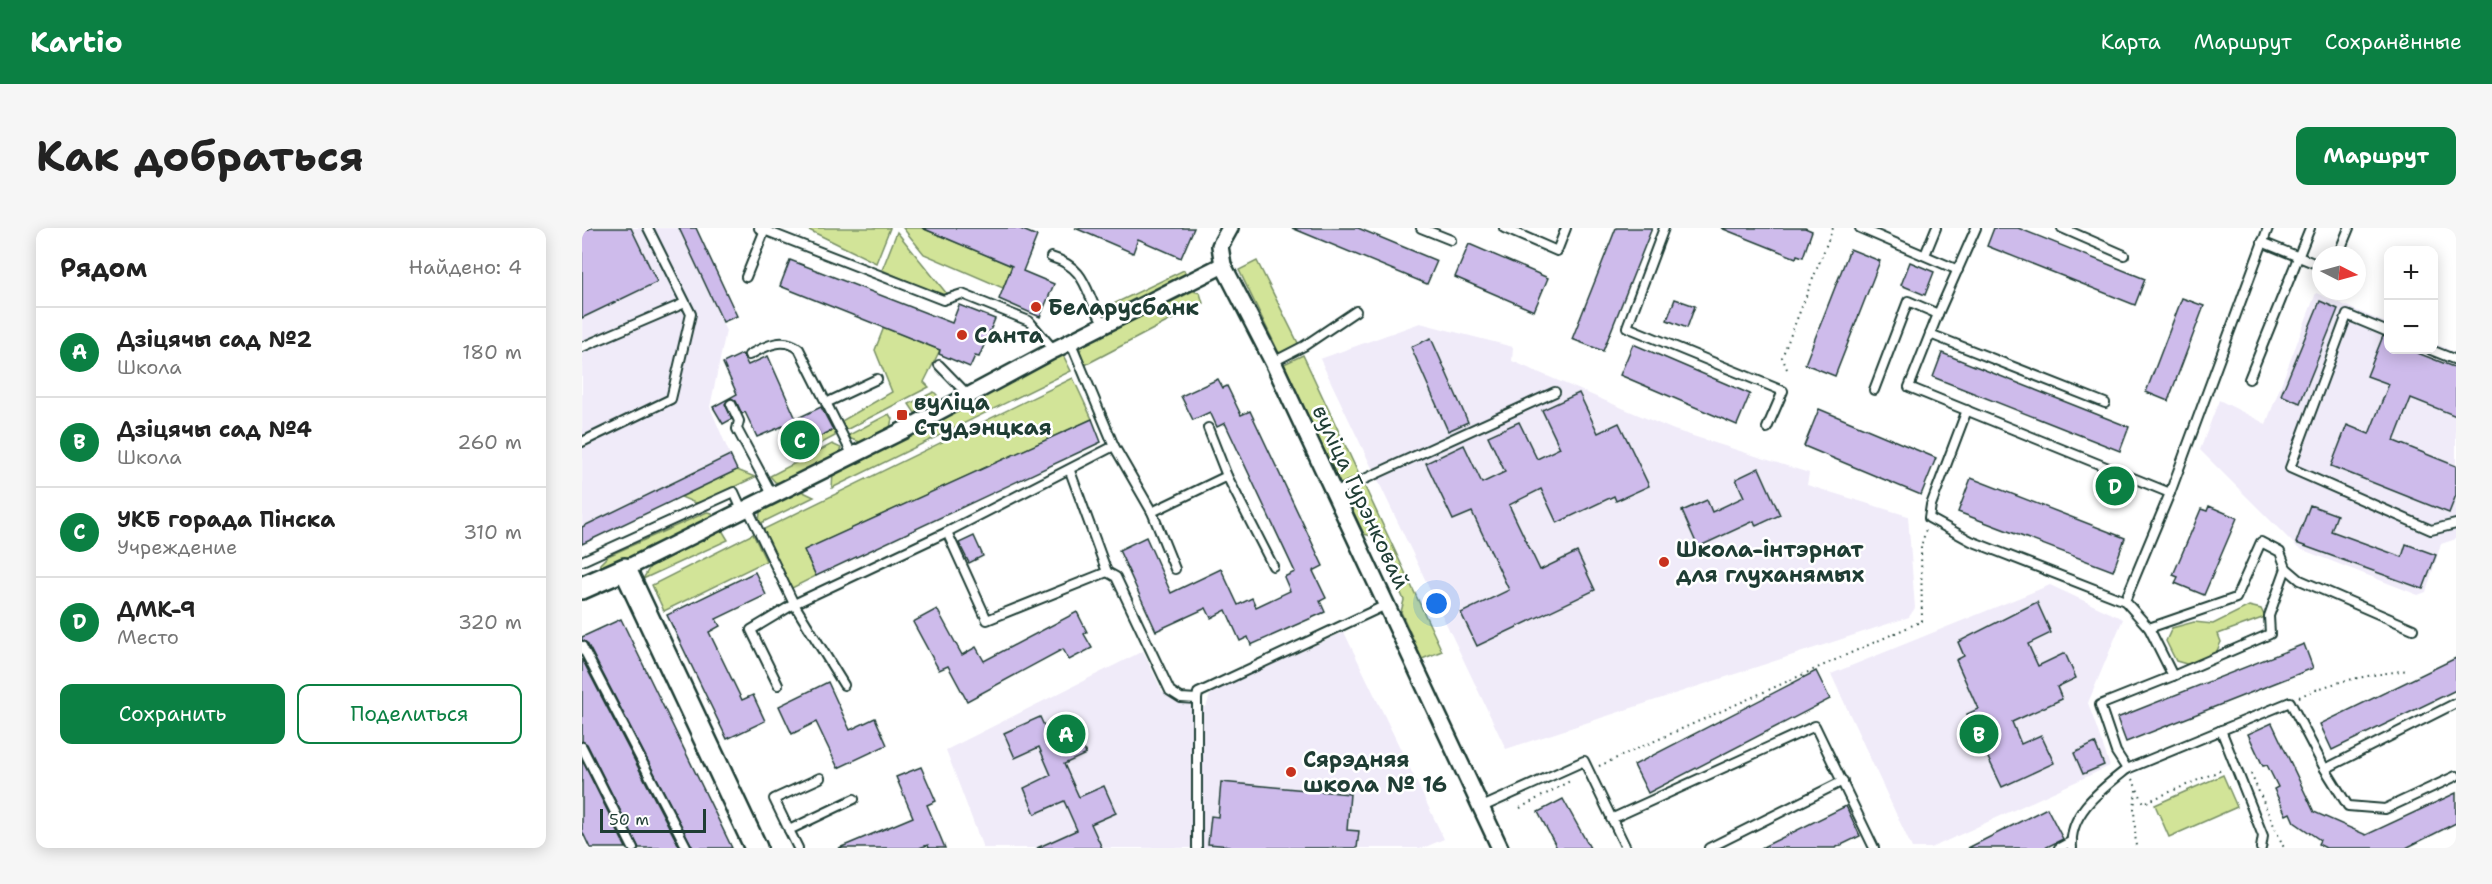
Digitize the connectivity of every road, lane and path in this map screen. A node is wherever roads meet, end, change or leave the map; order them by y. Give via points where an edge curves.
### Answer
1 (648, 228) edge
2 (1230, 228) edge
3 (1421, 228) edge
4 (1504, 228) edge
5 (1566, 228) edge
6 (1664, 228) edge
7 (1833, 228) edge
8 (1860, 228) edge
9 (1936, 228) edge
10 (1976, 228) edge
11 (2062, 228) edge
12 (2268, 228) edge
13 (2310, 228) edge
14 (2349, 228) edge
15 (762, 230) edge
16 (1451, 240) dead end
17 (2262, 242) junction
18 (2342, 246) edge
19 (1925, 255) junction
20 (2124, 255) dead end
21 (1051, 257) dead end
22 (2299, 257) junction
23 (2312, 262) edge
24 (1223, 265) junction
25 (1958, 270) junction
26 (746, 277) dead end
27 (686, 303) junction
28 (1356, 311) dead end
29 (1938, 314) junction
30 (1104, 324) junction
31 (2384, 330) edge
32 (1930, 334) junction
33 (1071, 343) junction
34 (582, 347) edge
35 (1054, 350) junction
36 (2438, 353) edge
37 (749, 356) dead end
38 (2456, 360) edge
39 (1274, 362) junction
40 (939, 365) dead end
41 (1786, 369) dead end
42 (877, 379) dead end
43 (2249, 379) dead end
44 (1874, 390) dead end
45 (1555, 392) dead end
46 (968, 395) junction
47 (826, 403) junction
48 (2105, 403) dead end
49 (731, 404) dead end
50 (1967, 410) junction
51 (1208, 428) dead end
52 (1767, 428) dead end
53 (582, 441) edge
54 (1114, 446) junction
55 (853, 456) junction
56 (1070, 471) junction
57 (1227, 476) junction
58 (1335, 493) junction
59 (2170, 493) junction
60 (773, 496) junction
61 (745, 510) junction
62 (1152, 512) junction
63 (1929, 518) junction
64 (2456, 524) edge
65 (947, 532) junction
66 (582, 561) edge
67 (1273, 566) dead end
68 (625, 568) junction
69 (2286, 568) junction
70 (1176, 569) dead end
71 (1107, 572) junction
72 (582, 588) edge
73 (2125, 601) junction
74 (794, 604) junction
75 (1386, 605) junction
76 (2149, 628) junction
77 (2413, 629) dead end
78 (582, 646) edge
79 (2409, 670) dead end
80 (2173, 676) junction
81 (778, 685) dead end
82 (844, 685) dead end
83 (1197, 699) junction
84 (2290, 702) junction
85 (2456, 704) edge
86 (2222, 730) junction
87 (582, 747) edge
88 (2235, 764) junction
89 (2127, 769) junction
90 (2325, 769) junction
91 (1588, 771) junction
92 (2456, 776) edge
93 (820, 778) dead end
94 (1843, 781) junction
95 (2136, 787) junction
96 (854, 800) dead end
97 (1480, 808) junction
98 (1520, 808) dead end
99 (1611, 819) junction
100 (789, 830) junction
101 (2072, 845) edge
102 (633, 848) edge
103 (687, 848) edge
104 (756, 848) edge
105 (798, 848) edge
106 (1197, 848) edge
107 (1500, 848) edge
108 (1626, 848) edge
109 (1709, 848) edge
110 (1874, 848) edge
111 (2059, 848) edge
112 (2136, 848) edge
113 (2261, 848) edge
114 (2284, 848) edge

1 - 27 lane
2 - 24 street via 1220,246
3 - 16 lane
4 - 5 lane via 1557,251
6 - 52 lane via 1627,327 1783,391
7 - 41 path via 1782,357
8 - 19 lane
9 - 19 lane
10 - 25 lane
11 - 20 lane
12 - 17 lane
13 - 22 lane
14 - 18 lane
15 - 26 lane
15 - 35 lane via 944,300 962,294 1029,321
17 - 22 lane
17 - 59 lane
19 - 25 lane
21 - 30 lane via 1068,262 1079,271
22 - 23 lane
22 - 43 lane
24 - 30 street
24 - 39 street, вуліца Гурэнковай
25 - 29 lane
27 - 34 lane
27 - 53 lane via 691,314 671,399
28 - 39 lane
29 - 32 lane
29 - 44 lane via 1908,301
30 - 33 street
31 - 64 lane via 2347,315 2290,468 2431,530
32 - 48 lane
32 - 50 lane via 1909,387
33 - 35 street
33 - 54 lane
35 - 46 street
36 - 38 lane
37 - 47 lane via 773,344 792,344 800,349
39 - 58 street, вуліца Гурэнковай
40 - 46 lane
42 - 47 lane
45 - 58 lane
46 - 55 street
47 - 55 lane
49 - 60 lane via 739,421 737,429
50 - 59 lane
50 - 63 lane
51 - 57 lane
54 - 56 lane
54 - 62 lane
55 - 60 street
56 - 65 lane
56 - 71 lane
57 - 62 lane
57 - 67 lane
58 - 75 street, вуліца Гурэнковай
59 - 73 lane
60 - 61 street
61 - 66 lane via 734,492
61 - 68 street
61 - 74 lane
62 - 70 lane
63 - 73 lane via 1971,541
63 - 91 path via 1921,547 1922,621
65 - 71 lane via 987,620
65 - 74 lane
68 - 72 street
68 - 104 street
69 - 76 lane via 2280,552 2261,542 2236,598
69 - 77 lane via 2300,580
69 - 80 lane via 2269,616 2270,634
71 - 83 lane via 1116,577 1170,691 1181,698
73 - 76 lane
74 - 81 lane via 751,630
74 - 82 lane
75 - 83 lane via 1198,693
75 - 97 street, вуліца Гурэнковай
76 - 80 lane
78 - 103 lane
79 - 84 path via 2321,687
80 - 89 lane via 2100,705 2116,752
83 - 106 lane
84 - 86 lane
84 - 90 lane
85 - 90 lane
86 - 88 lane
86 - 89 lane
87 - 102 lane
88 - 95 path via 2144,803
88 - 113 lane via 2263,836
88 - 114 path via 2246,760
89 - 95 path
89 - 101 lane via 2095,794 2072,830
90 - 92 lane via 2348,806 2375,808 2385,808
91 - 97 lane via 1584,761
91 - 98 path
91 - 99 lane
93 - 100 lane via 774,799
94 - 99 lane via 1815,726
94 - 109 lane
94 - 110 lane
95 - 112 path
96 - 100 lane
97 - 107 street, вуліца Гурэнковай
99 - 108 lane
100 - 105 lane
101 - 111 lane

